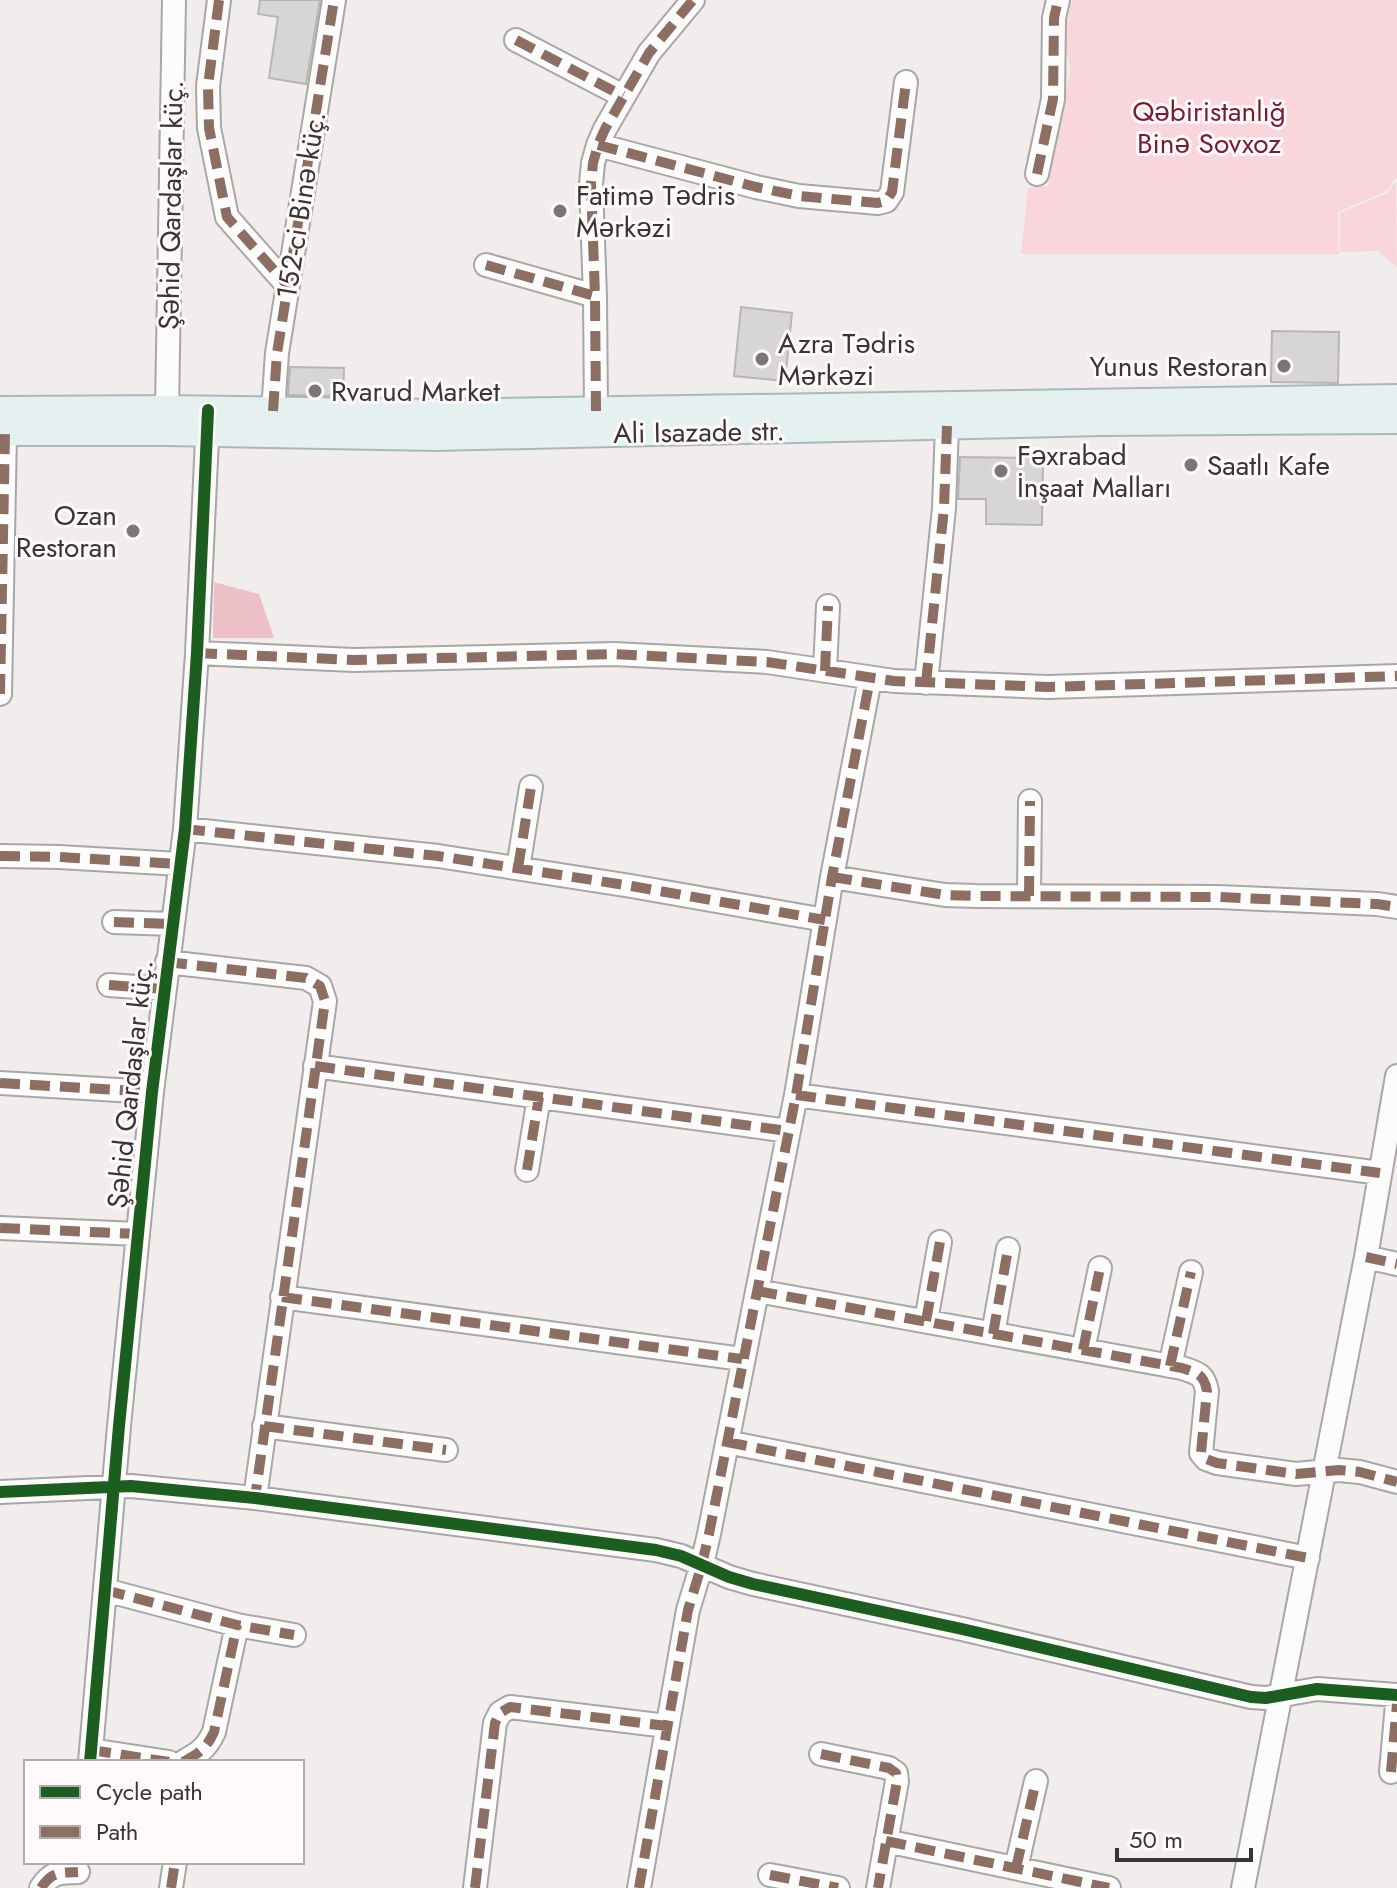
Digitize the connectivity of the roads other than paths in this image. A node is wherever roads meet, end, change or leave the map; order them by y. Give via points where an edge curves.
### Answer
1 (174, 0) edge
2 (219, 0) edge
3 (334, 0) edge
4 (693, 0) edge
5 (1058, 0) edge
6 (516, 40) dead end
7 (906, 82) dead end
8 (623, 96) junction
9 (598, 145) junction
10 (1037, 174) dead end
11 (486, 265) dead end
12 (288, 286) junction
13 (595, 296) junction
14 (1397, 398) edge
15 (273, 411) junction
16 (596, 411) junction
17 (947, 416) junction
18 (1397, 420) edge
19 (166, 421) junction
20 (208, 422) junction
21 (2, 425) edge
22 (828, 606) dead end
23 (197, 653) junction
24 (825, 671) junction
25 (1397, 676) edge
26 (870, 679) junction
27 (926, 683) junction
28 (0, 694) edge
29 (531, 787) dead end
30 (1030, 801) dead end
31 (185, 829) junction
32 (0, 856) edge
33 (180, 864) junction
34 (518, 868) junction
35 (832, 877) junction
36 (1029, 896) junction
37 (1397, 907) edge
38 (825, 920) junction
39 (114, 922) dead end
40 (172, 924) junction
41 (167, 962) junction
42 (109, 985) dead end
43 (164, 989) junction
44 (315, 1066) junction
45 (1397, 1076) edge
46 (0, 1083) edge
47 (152, 1092) junction
48 (796, 1095) junction
49 (539, 1097) junction
50 (788, 1131) junction
51 (527, 1170) dead end
52 (1380, 1173) junction
53 (0, 1228) edge
54 (138, 1234) junction
55 (940, 1242) dead end
56 (1008, 1249) dead end
57 (1366, 1257) junction
58 (1397, 1264) edge
59 (1100, 1268) dead end
60 (1191, 1272) dead end
61 (757, 1291) junction
62 (282, 1297) junction
63 (926, 1321) junction
64 (993, 1334) junction
65 (1083, 1350) junction
66 (742, 1359) junction
67 (1170, 1366) junction
68 (264, 1426) junction
69 (727, 1442) junction
70 (446, 1450) dead end
71 (1324, 1471) junction
72 (1397, 1482) edge
73 (114, 1487) junction
74 (0, 1492) edge
75 (255, 1498) junction
76 (1308, 1558) junction
77 (702, 1564) junction
78 (105, 1590) junction
79 (237, 1625) junction
80 (294, 1635) dead end
81 (1397, 1695) edge
82 (1281, 1696) junction
83 (1397, 1704) edge
84 (667, 1726) junction
85 (821, 1754) dead end
86 (90, 1756) edge
87 (143, 1760) edge
88 (186, 1760) edge
89 (1391, 1772) dead end
90 (1036, 1781) dead end
91 (886, 1841) junction
92 (175, 1864) edge
93 (1016, 1868) junction
94 (77, 1874) edge
95 (770, 1875) dead end
96 (41, 1888) edge
97 (171, 1888) edge
98 (475, 1888) edge
99 (639, 1888) edge
100 (838, 1888) edge
101 (878, 1888) edge
102 (1109, 1888) edge
103 (1243, 1888) edge

1 - 19 street, Şəhid Qardaşlar küç.
2 - 12 street via 208,86 209,128 227,217
3 - 12 street, 152-ci Binə küç.
4 - 8 street via 649,53
5 - 10 street via 1053,99
6 - 8 street
7 - 9 street via 892,192 878,203 799,196
8 - 9 street
9 - 13 street via 591,184
11 - 13 street
12 - 15 street, 152-ci Binə küç.
13 - 16 street
14 - 17 main road, Ali Isazade str.
15 - 16 main road, Ali Isazade str.
15 - 20 main road, Ali Isazade str.
16 - 17 main road, Ali Isazade str.
17 - 18 main road, Ali Isazade str. via 1102,422
17 - 20 main road, Ali Isazade str. via 436,437
17 - 27 street via 944,508
19 - 20 main road, Ali Isazade str.
19 - 21 main road, Ali Isazade str.
20 - 23 street, Şəhid Qardaşlar küç.
21 - 28 street
22 - 24 street
23 - 24 street via 354,660 614,654 767,662
23 - 31 street, Şəhid Qardaşlar küç.
24 - 26 street
25 - 27 street via 1048,687
26 - 27 street
26 - 35 street
29 - 34 street
30 - 36 street
31 - 33 street, Şəhid Qardaşlar küç.
31 - 34 street
32 - 33 street
33 - 40 street, Şəhid Qardaşlar küç.
34 - 38 street
35 - 36 street via 945,895
35 - 38 street
36 - 37 street via 1218,897
38 - 48 street
39 - 40 street
40 - 41 street, Şəhid Qardaşlar küç.
41 - 43 street, Şəhid Qardaşlar küç.
41 - 44 street via 314,981 325,1001
42 - 43 street
43 - 47 street, Şəhid Qardaşlar küç.
44 - 49 street
44 - 62 street
45 - 52 street
46 - 47 street
47 - 54 street, Şəhid Qardaşlar küç.
48 - 50 street
48 - 52 street
49 - 50 street
49 - 51 street
50 - 61 street
52 - 57 street
53 - 54 street
54 - 73 street, Şəhid Qardaşlar küç.
55 - 63 street
56 - 64 street
57 - 58 street
57 - 71 street
59 - 65 street
60 - 67 street
61 - 63 street
61 - 66 street
62 - 66 street
62 - 68 street
63 - 64 street
64 - 65 street
65 - 67 street
66 - 69 street
67 - 71 street via 1197,1373 1205,1381 1201,1453 1206,1459 1296,1474
68 - 70 street
68 - 75 street
69 - 76 street
69 - 77 street
71 - 72 street via 1360,1472
71 - 76 street
73 - 74 street
73 - 75 street
73 - 78 street, Şəhid Qardaşlar küç.
75 - 77 street via 656,1550
76 - 82 street
77 - 82 street via 753,1584 1251,1697
77 - 84 street
78 - 79 street
78 - 86 street, Şəhid Qardaşlar küç.
79 - 80 street
79 - 88 street via 214,1732 208,1745
81 - 82 street via 1317,1689
82 - 103 street
83 - 89 street
84 - 98 street via 510,1707 500,1713
84 - 99 street
85 - 91 street via 896,1773
86 - 87 street
90 - 93 street
91 - 93 street
91 - 101 street
92 - 97 street
93 - 102 street
94 - 96 street via 55,1874
95 - 100 street

